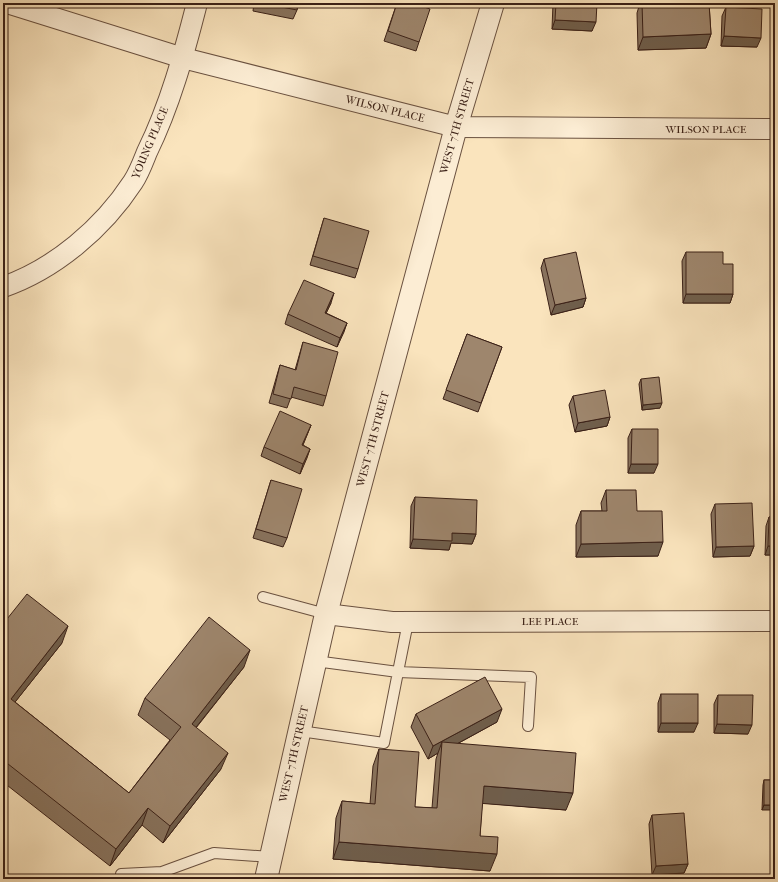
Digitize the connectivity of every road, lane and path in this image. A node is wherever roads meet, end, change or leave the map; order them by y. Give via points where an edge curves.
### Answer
1 (7, 3) edge
2 (197, 3) edge
3 (493, 3) edge
4 (183, 58) junction
5 (456, 127) junction
6 (775, 129) edge
7 (3, 287) edge
8 (263, 598) dead end
9 (326, 614) junction
10 (775, 621) edge
11 (408, 622) junction
12 (315, 661) junction
13 (398, 672) junction
14 (528, 726) dead end
15 (300, 731) junction
16 (271, 857) junction
17 (121, 874) dead end
18 (266, 879) edge

1 - 4 street, WILSON PLACE
2 - 4 street, YOUNG PLACE
3 - 5 street, WEST 7TH STREET
4 - 5 street, WILSON PLACE
4 - 7 street, YOUNG PLACE via 156,134 134,182 100,223 58,259
5 - 6 street, WILSON PLACE
5 - 9 street, WEST 7TH STREET
8 - 9 lane
9 - 11 street, LEE PLACE
9 - 12 street, WEST 7TH STREET
10 - 11 street, LEE PLACE
11 - 13 lane
12 - 13 lane
12 - 15 street, WEST 7TH STREET
13 - 14 lane via 531,677
13 - 15 lane via 384,743
15 - 16 street, WEST 7TH STREET
16 - 17 lane via 214,853 162,872
16 - 18 street, WEST 7TH STREET

